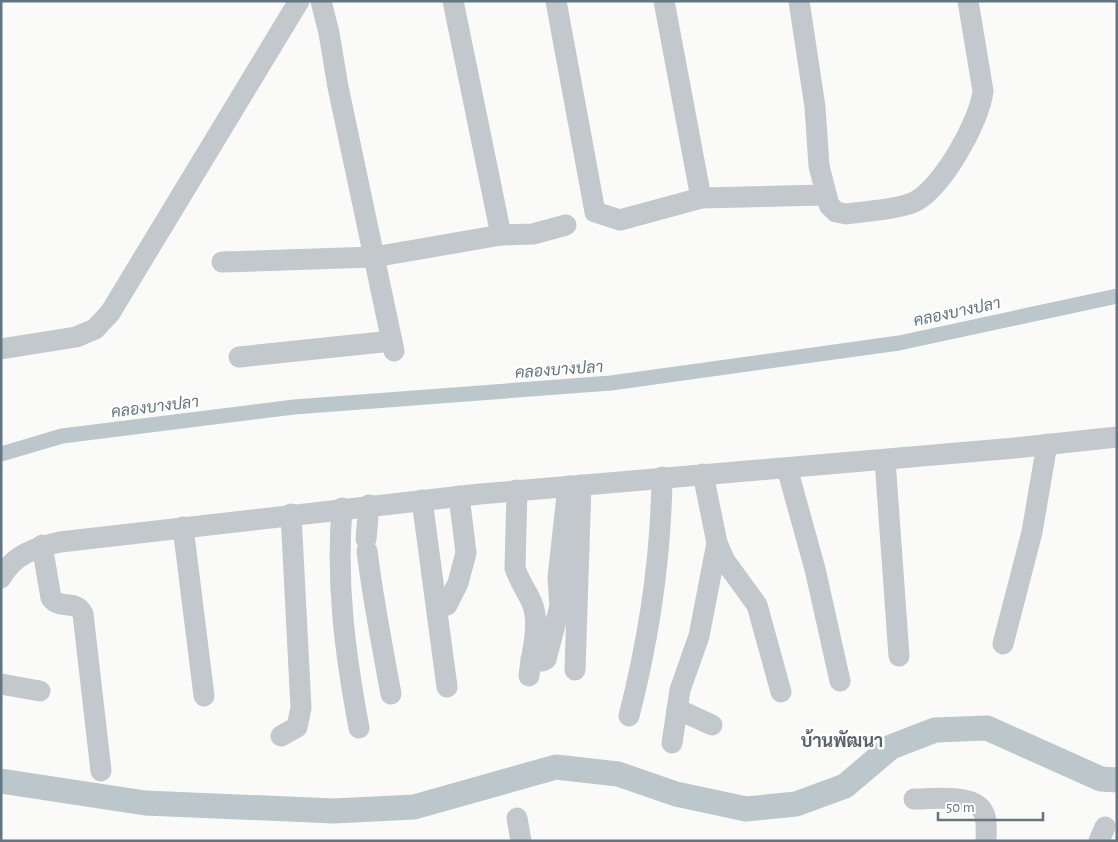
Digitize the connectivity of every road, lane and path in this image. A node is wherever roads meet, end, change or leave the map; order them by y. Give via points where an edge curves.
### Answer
1 (299, 1) edge
2 (321, 1) edge
3 (453, 1) edge
4 (556, 1) edge
5 (664, 1) edge
6 (799, 1) edge
7 (968, 1) edge
8 (826, 195) junction
9 (701, 198) junction
10 (566, 225) dead end
11 (501, 235) junction
12 (374, 257) junction
13 (222, 262) dead end
14 (1, 349) edge
15 (239, 357) dead end
16 (1117, 437) edge
17 (1047, 444) junction
18 (885, 460) junction
19 (787, 468) junction
20 (703, 474) junction
21 (662, 477) junction
22 (574, 485) junction
23 (517, 490) junction
24 (459, 496) junction
25 (422, 500) junction
26 (369, 505) junction
27 (342, 508) junction
28 (291, 514) junction
29 (183, 527) junction
30 (717, 543) junction
31 (42, 545) junction
32 (1, 578) edge
33 (447, 605) dead end
34 (1003, 644) dead end
35 (898, 656) dead end
36 (575, 670) dead end
37 (840, 681) dead end
38 (1, 684) edge
39 (447, 687) dead end
40 (40, 690) dead end
41 (781, 692) dead end
42 (391, 694) dead end
43 (204, 696) dead end
44 (677, 708) junction
45 (629, 716) dead end
46 (712, 725) dead end
47 (359, 728) dead end
48 (281, 736) dead end
49 (672, 743) dead end
50 (101, 771) dead end
51 (914, 799) dead end
52 (517, 818) dead end
53 (521, 841) edge
54 (986, 841) edge

1 - 14 street via 110,313 95,329 76,338
2 - 12 street
3 - 11 street
4 - 9 street via 595,212 620,220
5 - 9 street
6 - 8 street via 813,89 819,166
7 - 8 street via 983,91 981,105 936,183 912,203 847,214 836,212
8 - 9 street
10 - 11 street via 533,234
11 - 12 street
12 - 13 street
12 - 15 street via 393,346
16 - 17 street
17 - 18 street
17 - 34 street via 1032,532
18 - 19 street
18 - 35 street
19 - 20 street
19 - 37 street via 815,569
20 - 21 street
20 - 30 street
21 - 22 street
21 - 45 street via 662,522 646,648
22 - 23 street
22 - 23 street via 558,578 560,606 546,659 530,668 536,617 515,568
22 - 36 street
23 - 24 street
24 - 25 street
24 - 33 street via 465,559
25 - 26 street
25 - 39 street
26 - 27 street
26 - 42 street via 367,545
27 - 28 street
27 - 47 street via 339,550 342,626
28 - 29 street
28 - 48 street via 302,708 297,728
29 - 31 street
29 - 43 street
30 - 41 street via 725,561 757,605
30 - 44 street via 698,636 683,676
31 - 32 street via 15,560
31 - 50 street via 51,598 58,604 80,608 83,614
38 - 40 street
44 - 46 street
44 - 49 street
51 - 54 street via 965,800 976,804 986,821
52 - 53 street

